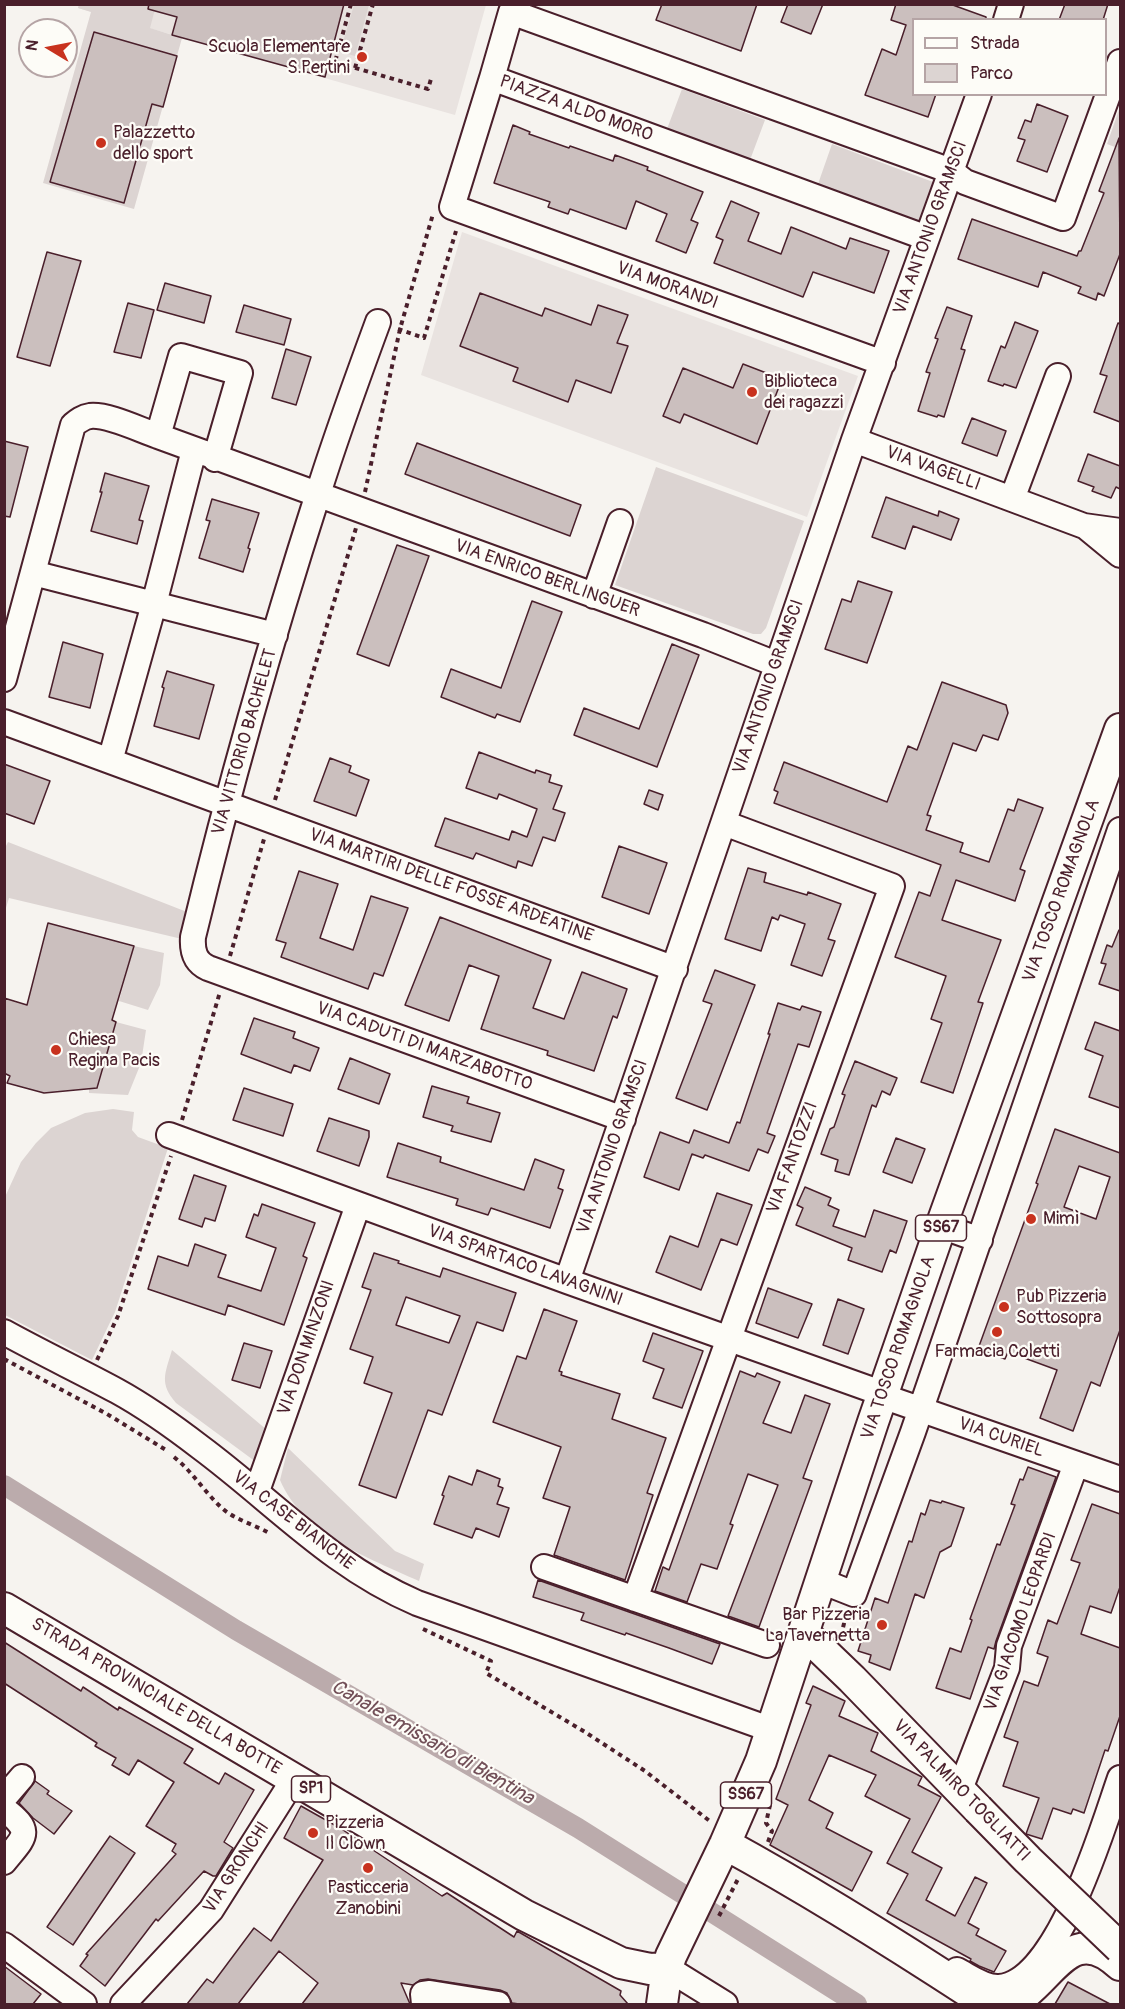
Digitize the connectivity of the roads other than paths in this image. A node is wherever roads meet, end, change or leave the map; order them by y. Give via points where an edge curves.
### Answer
1 (1120, 62) edge
2 (492, 78) junction
3 (978, 96) edge
4 (951, 171) junction
5 (927, 238) junction
6 (389, 326) road end
7 (883, 363) junction
8 (1058, 376) dead end
9 (158, 436) junction
10 (854, 440) junction
11 (204, 454) junction
12 (317, 495) junction
13 (1012, 499) junction
14 (620, 522) dead end
15 (1120, 549) edge
16 (33, 573) junction
17 (594, 596) junction
18 (154, 604) junction
19 (275, 636) junction
20 (777, 664) junction
21 (4, 679) edge
22 (4, 722) edge
23 (1120, 729) edge
24 (110, 761) junction
25 (227, 804) junction
26 (724, 823) junction
27 (1078, 844) junction
28 (1118, 844) edge
29 (675, 969) junction
30 (225, 975) joint
31 (998, 1069) junction
32 (1034, 1082) junction
33 (623, 1119) junction
34 (173, 1137) road end
35 (358, 1204) junction
36 (941, 1226) junction
37 (980, 1240) junction
38 (567, 1281) junction
39 (4, 1332) edge
40 (728, 1338) junction
41 (882, 1396) junction
42 (921, 1409) junction
43 (1076, 1464) junction
44 (1120, 1479) edge
45 (256, 1491) junction
46 (544, 1567) dead end
47 (821, 1581) junction
48 (635, 1599) junction
49 (4, 1608) edge
50 (804, 1633) junction
51 (766, 1645) dead end
52 (772, 1730) junction
53 (22, 1777) dead end
54 (1120, 1778) edge
55 (294, 1779) junction
56 (964, 1779) dead end
57 (4, 1798) edge
58 (4, 1809) edge
59 (718, 1849) junction
60 (4, 1862) edge
61 (4, 1945) edge
62 (1118, 1957) edge
63 (669, 1962) junction
64 (621, 1963) junction
65 (928, 1966) junction
66 (992, 2003) edge
67 (84, 2004) edge
68 (123, 2004) edge
69 (424, 2004) edge
70 (498, 2004) edge
71 (652, 2004) edge
72 (662, 2004) edge
73 (725, 2004) edge

1 - 4 street via 1063,218 965,182
2 - 4 street, PIAZZA ALDO MORO via 512,12
2 - 5 street, PIAZZA ALDO MORO
2 - 7 street, VIA MORANDI via 450,207
3 - 4 street, VIA ANTONIO GRAMSCI
4 - 5 street, VIA ANTONIO GRAMSCI
5 - 7 street, VIA ANTONIO GRAMSCI
6 - 12 street, VIA VITTORIO BACHELET
7 - 10 street, VIA ANTONIO GRAMSCI
8 - 13 street
9 - 11 street, VIA ENRICO BERLINGUER
9 - 11 street via 181,356 240,373
9 - 16 street, VIA ENRICO BERLINGUER via 96,416 85,417 73,425
10 - 13 street, VIA VAGELLI
10 - 20 street, VIA ANTONIO GRAMSCI
11 - 12 street, VIA ENRICO BERLINGUER
11 - 18 street
12 - 17 street, VIA ENRICO BERLINGUER
12 - 19 street, VIA VITTORIO BACHELET
13 - 15 street, VIA VAGELLI via 1084,526
14 - 17 street
16 - 18 street
16 - 21 street
17 - 20 street, VIA ENRICO BERLINGUER
18 - 19 street
18 - 24 street
19 - 25 street, VIA VITTORIO BACHELET
20 - 26 street, VIA ANTONIO GRAMSCI
22 - 24 street, VIA MARTIRI DELLE FOSSE ARDEATINE
23 - 27 main road, VIA TOSCO ROMAGNOLA / SS67
24 - 25 street, VIA MARTIRI DELLE FOSSE ARDEATINE
25 - 29 street, VIA MARTIRI DELLE FOSSE ARDEATINE
25 - 30 street, VIA VITTORIO BACHELET via 192,945 203,966
26 - 29 street, VIA ANTONIO GRAMSCI
26 - 40 street, VIA FANTOZZI via 892,886
27 - 28 street via 1096,850
27 - 31 main road, VIA TOSCO ROMAGNOLA / SS67
28 - 32 street
29 - 33 street, VIA ANTONIO GRAMSCI
30 - 33 street, VIA CADUTI DI MARZABOTTO
31 - 32 street
31 - 36 main road, VIA TOSCO ROMAGNOLA / SS67
32 - 37 street
33 - 38 street, VIA ANTONIO GRAMSCI
34 - 35 street, VIA SPARTACO LAVAGNINI
35 - 38 street, VIA SPARTACO LAVAGNINI
35 - 45 street, VIA DON MINZONI
36 - 37 street
36 - 41 main road, VIA TOSCO ROMAGNOLA / SS67
37 - 42 street
38 - 40 street, VIA SPARTACO LAVAGNINI
39 - 45 street, VIA CASE BIANCHE via 139,1404
40 - 41 street, VIA SPARTACO LAVAGNINI
40 - 48 street, VIA FANTOZZI
41 - 42 street, VIA CURIEL
41 - 47 main road, VIA TOSCO ROMAGNOLA / SS67
42 - 43 street, VIA CURIEL
42 - 47 street via 854,1594
43 - 44 street, VIA CURIEL
43 - 56 street, VIA GIACOMO LEOPARDI via 1009,1646 1007,1668
45 - 52 street, VIA CASE BIANCHE via 347,1565 400,1595
46 - 48 street
47 - 50 main road, VIA TOSCO ROMAGNOLA / SS67
48 - 51 street
49 - 55 main road, STRADA PROVINCIALE DELLA BOTTE / SP1
50 - 52 main road, VIA TOSCO ROMAGNOLA / SS67
50 - 62 main road, VIA PALMIRO TOGLIATTI, bridge via 1036,1868
52 - 59 main road, VIA TOSCO ROMAGNOLA / SS67
53 - 57 street
54 - 65 street via 1071,1911 1032,1970 1016,1982 997,1988 953,1968
55 - 64 main road, STRADA PROVINCIALE DELLA BOTTE / SP1 via 524,1915
55 - 68 street, VIA GRONCHI via 212,1910
58 - 60 street via 21,1822 24,1832
59 - 63 main road, SS67
59 - 65 main road, VIA PALMIRO TOGLIATTI via 796,1884
61 - 67 street
62 - 66 main road, VIA PALMIRO TOGLIATTI via 1098,1950 1073,1951 1058,1960 1024,1996
63 - 64 main road, SP1 via 650,1969
63 - 72 main road, SS67
63 - 73 street
64 - 71 main road, SP1
65 - 66 main road, VIA PALMIRO TOGLIATTI
69 - 70 street via 423,1994 430,1993

